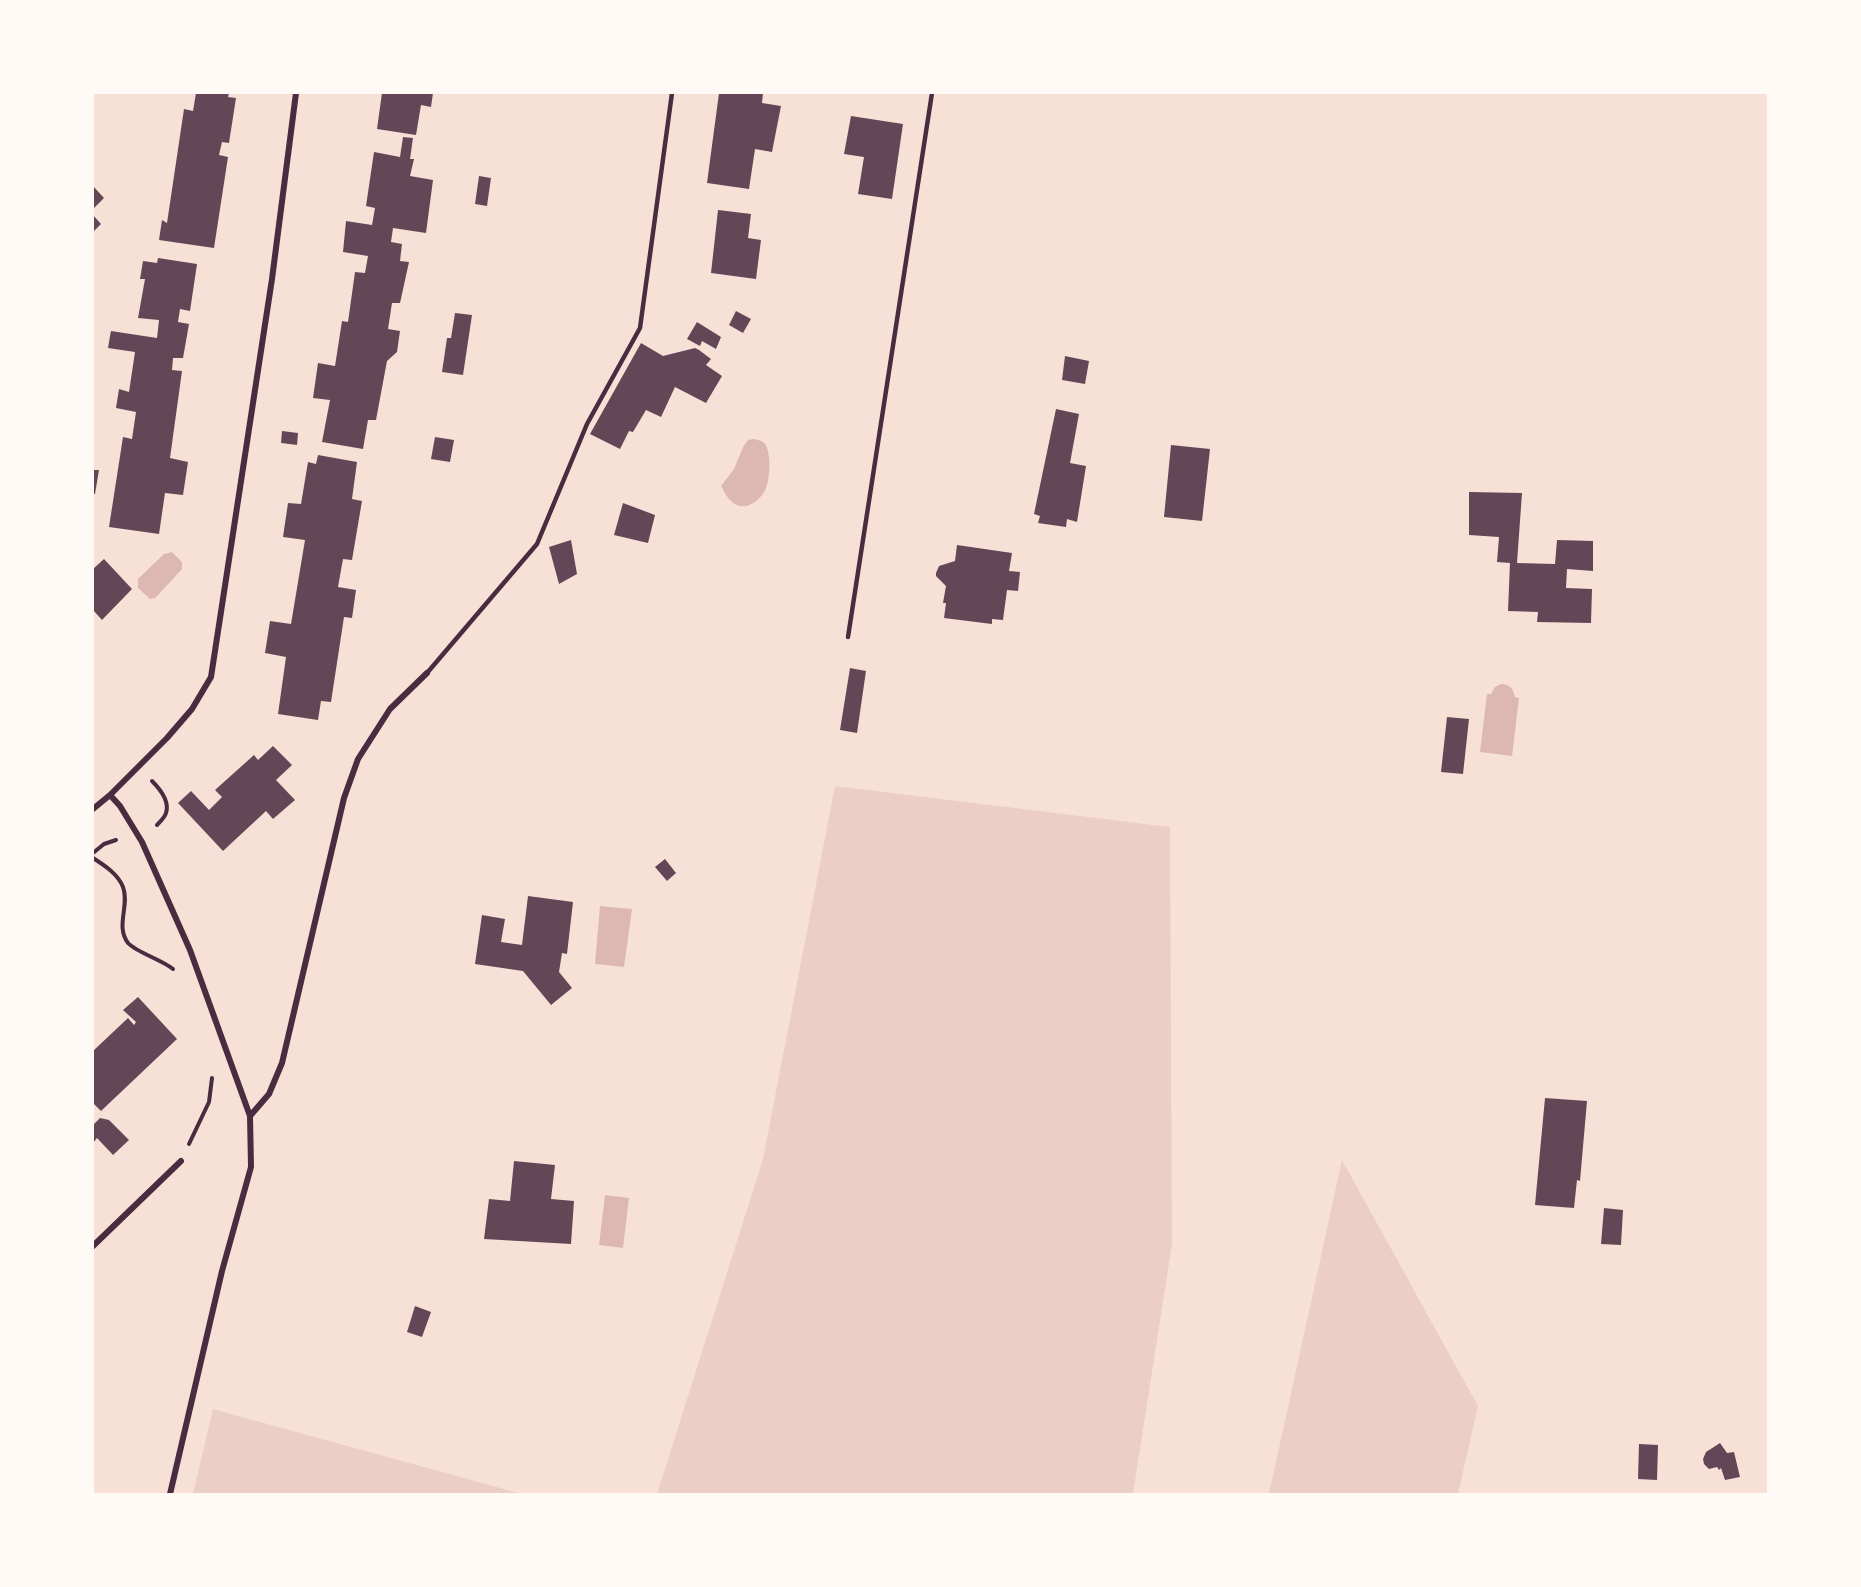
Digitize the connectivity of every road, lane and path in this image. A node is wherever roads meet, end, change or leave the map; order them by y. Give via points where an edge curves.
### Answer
1 (296, 93) edge
2 (672, 93) edge
3 (932, 93) edge
4 (848, 637) dead end
5 (427, 673) joint
6 (110, 795) junction
7 (93, 809) edge
8 (93, 858) edge
9 (179, 975) dead end
10 (213, 1069) dead end
11 (250, 1116) junction
12 (181, 1161) joint
13 (93, 1246) edge
14 (170, 1494) edge

1 - 6 street via 272,279 211,677 192,709
2 - 5 lane via 640,328 587,424 537,544
3 - 4 lane
5 - 11 street via 390,709 358,759 344,798 282,1063 269,1094
6 - 7 street
6 - 11 street via 142,842 190,950
8 - 9 path via 110,870 123,887 122,927 128,943
10 - 12 path via 209,1102
11 - 14 street via 251,1167 222,1271
12 - 13 street

